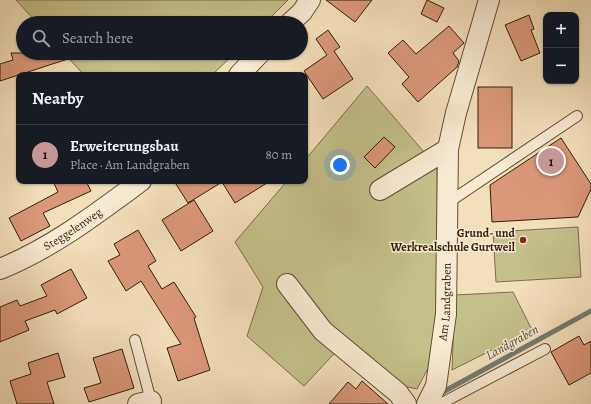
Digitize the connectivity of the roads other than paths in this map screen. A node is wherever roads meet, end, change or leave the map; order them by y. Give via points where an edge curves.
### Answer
1 (310, 0) edge
2 (489, 0) edge
3 (298, 16) edge
4 (253, 60) edge
5 (242, 72) edge
6 (577, 116) dead end
7 (448, 149) junction
8 (137, 184) edge
9 (380, 190) dead end
10 (446, 204) junction
11 (0, 269) edge
12 (287, 284) dead end
13 (135, 340) dead end
14 (545, 349) dead end
15 (428, 401) edge
16 (144, 402) edge
17 (406, 404) edge

1 - 3 street
2 - 7 street, Am Landgraben
4 - 5 street
6 - 10 lane
7 - 9 street
7 - 10 street, Am Landgraben
8 - 11 street, Steggelenweg via 76,228 27,258
10 - 15 street, Am Landgraben via 446,314 436,386
12 - 17 street via 323,331 398,393
13 - 16 lane
14 - 15 lane via 442,403

